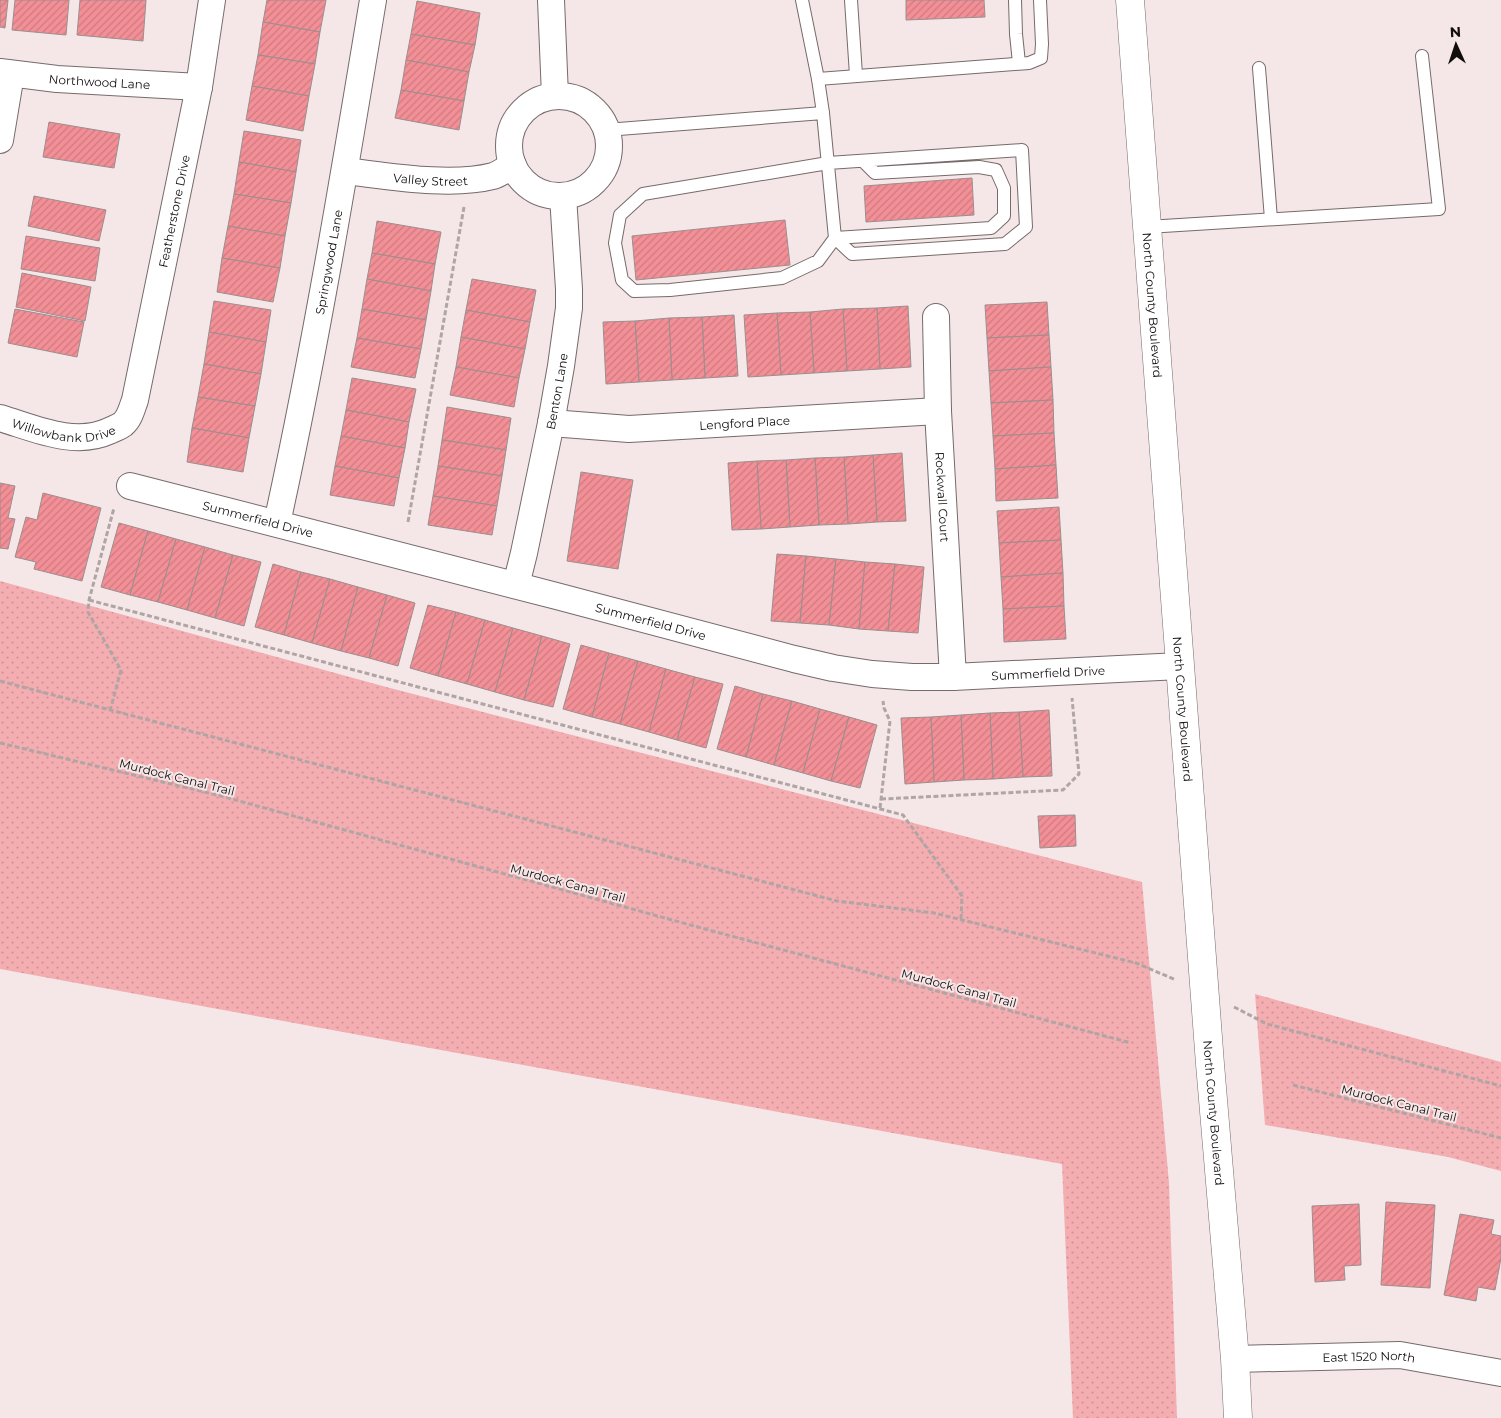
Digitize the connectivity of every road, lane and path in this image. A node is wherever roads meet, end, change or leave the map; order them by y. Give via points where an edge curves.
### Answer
1 (212, 0) edge
2 (373, 0) edge
3 (552, 0) edge
4 (802, 0) edge
5 (850, 0) edge
6 (1015, 0) edge
7 (1040, 0) edge
8 (1130, 0) edge
9 (1422, 56) dead end
10 (1019, 64) junction
11 (1259, 68) dead end
12 (6, 73) edge
13 (856, 75) junction
14 (818, 79) junction
15 (200, 87) junction
16 (555, 96) junction
17 (823, 113) junction
18 (606, 130) junction
19 (0, 140) edge
20 (864, 161) junction
21 (513, 164) junction
22 (828, 164) junction
23 (345, 170) junction
24 (563, 196) junction
25 (466, 200) dead end
26 (1271, 219) junction
27 (1147, 227) junction
28 (835, 238) junction
29 (936, 317) dead end
30 (938, 411) junction
31 (0, 418) edge
32 (126, 420) joint
33 (551, 423) junction
34 (130, 486) dead end
35 (114, 507) dead end
36 (408, 522) dead end
37 (278, 523) junction
38 (516, 585) junction
39 (89, 600) junction
40 (1180, 666) junction
41 (1070, 671) junction
42 (882, 675) junction
43 (953, 677) junction
44 (0, 681) edge
45 (110, 711) junction
46 (0, 743) edge
47 (881, 799) junction
48 (880, 808) junction
49 (960, 919) junction
50 (1204, 992) junction
51 (1131, 1043) dead end
52 (1293, 1085) dead end
53 (1501, 1086) edge
54 (1501, 1138) edge
55 (1235, 1359) junction
56 (1501, 1373) edge
57 (1238, 1418) edge

1 - 15 street, Featherstone Drive
2 - 23 street, Springwood Lane
3 - 16 street
4 - 14 lane
5 - 13 lane
6 - 10 lane
7 - 10 lane via 1041,58
8 - 27 main road, North County Boulevard
9 - 26 lane via 1440,209
10 - 13 lane
11 - 26 lane
12 - 15 street, Northwood Lane
12 - 19 street
13 - 14 lane
14 - 17 lane
15 - 32 street, Featherstone Drive via 135,400
16 - 18 street via 584,102 601,119
16 - 21 street via 536,102 518,118 510,140
17 - 18 lane
17 - 22 lane
18 - 24 street via 609,142 604,168 587,187
20 - 22 lane
20 - 28 lane via 875,173 979,167 996,170 1004,188 1004,216 991,228
20 - 28 lane via 1022,150 1026,227 1005,244 852,254
21 - 23 street, Valley Street via 495,176 467,180 410,178
21 - 24 street via 519,176 538,191
22 - 28 lane
22 - 28 lane via 643,194 620,215 615,242 622,280 634,291 782,278 818,261
23 - 37 street, Springwood Lane
24 - 33 street, Benton Lane via 568,308
25 - 36 path
26 - 27 lane
27 - 40 main road, North County Boulevard
29 - 30 street, Rockwall Court
30 - 33 street, Lengford Place via 629,429
30 - 43 street, Rockwall Court
31 - 32 street, Willowbank Drive via 60,436 82,437 101,434
33 - 38 street, Benton Lane
34 - 37 street, Summerfield Drive
35 - 39 path
37 - 38 street, Summerfield Drive
38 - 42 street, Summerfield Drive via 794,659
39 - 45 path via 88,612 121,670
39 - 48 path
40 - 41 street, Summerfield Drive
40 - 50 main road, North County Boulevard
41 - 43 street, Summerfield Drive
41 - 47 path via 1079,774 1063,790
42 - 43 street, Summerfield Drive
42 - 47 path via 884,708 890,721
44 - 45 path
45 - 49 path via 837,901
46 - 51 path, Murdock Canal Trail via 221,796 705,930
47 - 48 path
48 - 49 path via 903,815 947,875 962,896
49 - 50 path via 1136,963
50 - 53 path via 1266,1024
50 - 55 main road, North County Boulevard
52 - 54 path, Murdock Canal Trail
55 - 56 street, East 1520 North via 1400,1355
55 - 57 main road, North County Boulevard

